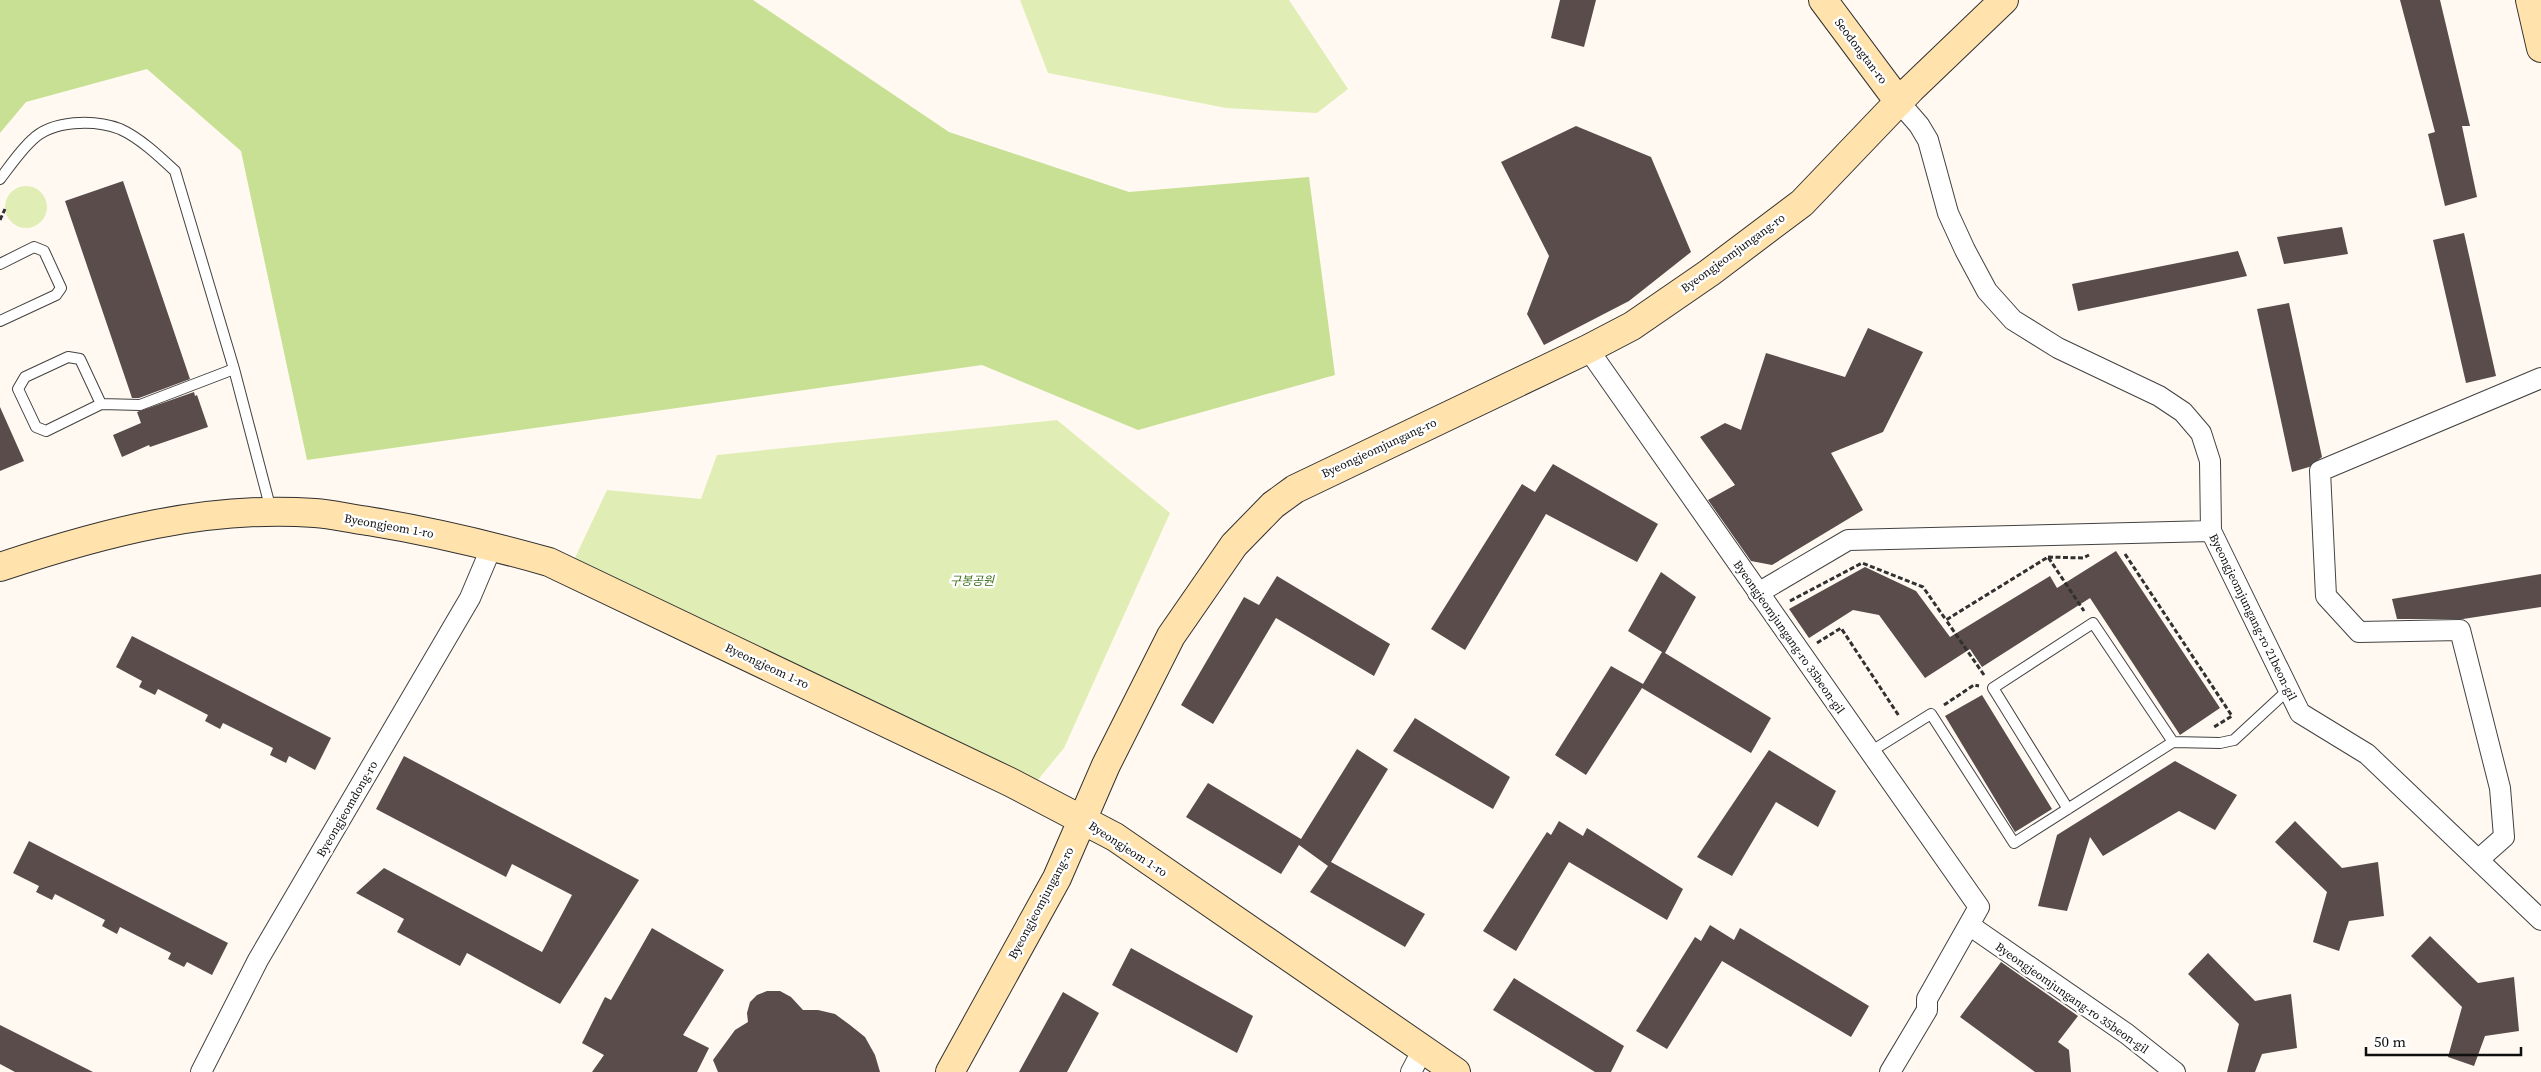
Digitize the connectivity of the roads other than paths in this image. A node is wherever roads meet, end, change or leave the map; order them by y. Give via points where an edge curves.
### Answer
1 (1823, 0) edge
2 (2004, 0) edge
3 (2530, 0) edge
4 (2541, 48) edge
5 (1900, 102) junction
6 (0, 179) edge
7 (0, 264) edge
8 (0, 321) edge
9 (1588, 349) junction
10 (234, 369) junction
11 (2541, 378) edge
12 (101, 404) junction
13 (272, 513) junction
14 (2211, 531) junction
15 (492, 546) junction
16 (0, 567) edge
17 (1758, 593) junction
18 (2287, 691) junction
19 (2173, 742) junction
20 (1870, 752) junction
21 (2068, 809) junction
22 (1083, 820) junction
23 (2478, 860) junction
24 (2541, 920) edge
25 (1969, 925) junction
26 (1417, 1061) edge
27 (201, 1072) edge
28 (950, 1072) edge
29 (1456, 1072) edge
30 (1890, 1072) edge
31 (2175, 1072) edge

1 - 5 street, Seodongtan-ro
2 - 5 street, Byeongjeomjungang-ro
3 - 4 street
5 - 9 street, Byeongjeomjungang-ro via 1802,202 1709,273 1632,326
5 - 14 street, Byeongjeomjungang-ro 21beon-gil via 1928,140 1945,203 1964,250 1987,291 2013,320 2058,348 2159,396 2183,412 2201,433 2210,461
6 - 10 lane via 32,139 55,126 90,123 120,129 152,150 175,171
7 - 8 lane via 34,247 44,251 61,288 56,295
9 - 17 street, Byeongjeomjungang-ro 35beon-gil
9 - 22 street, Byeongjeomjungang-ro via 1323,474 1295,489 1254,523 1234,545 1171,636 1106,765
10 - 12 lane via 140,405
10 - 13 lane
11 - 23 street via 2320,471 2326,596 2359,632 2460,630 2500,788 2504,837
12 - 12 lane via 80,359 68,357 25,377 18,389 36,428 46,430
13 - 15 street, Byeongjeom 1-ro via 315,513 413,528
13 - 16 street, Byeongjeom 1-ro via 171,520 119,530
14 - 17 street via 1848,540
14 - 18 street, Byeongjeomjungang-ro 21beon-gil
15 - 22 street, Byeongjeom 1-ro via 549,562
15 - 27 street, Byeongjeomdong-ro via 470,598 258,960
17 - 20 street, Byeongjeomjungang-ro 35beon-gil
18 - 19 lane via 2234,740 2220,744
18 - 23 street, Byeongjeomjungang-ro 21beon-gil via 2300,713 2367,754
19 - 21 lane
19 - 21 lane via 2093,623 1993,688
20 - 21 lane via 1931,714 2014,843
20 - 25 street, Byeongjeomjungang-ro 35beon-gil via 1979,907
22 - 26 street, Byeongjeom 1-ro via 1115,837
22 - 28 street, Byeongjeomjungang-ro via 1057,878
23 - 24 street, Byeongjeomjungang-ro 21beon-gil
25 - 30 street, Byeongjeomjungang-ro 35beon-gil via 1927,999 1927,1010
25 - 31 street, Byeongjeomjungang-ro 35beon-gil via 2127,1034
26 - 29 street, Byeongjeom 1-ro

